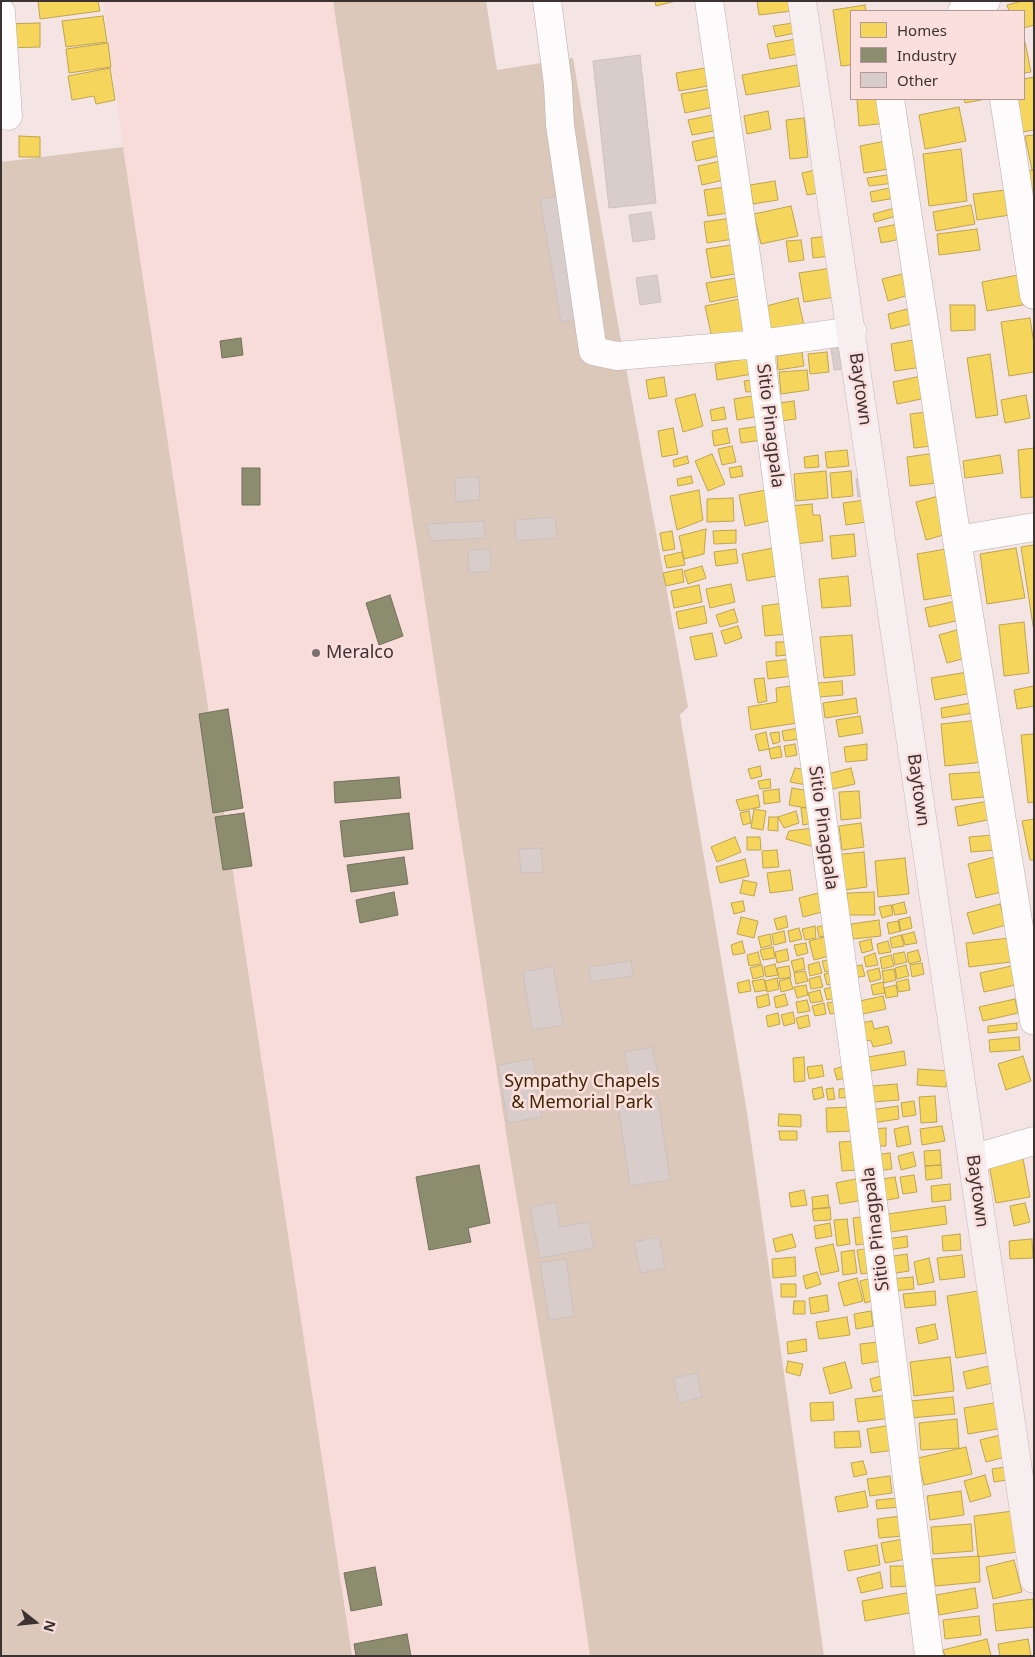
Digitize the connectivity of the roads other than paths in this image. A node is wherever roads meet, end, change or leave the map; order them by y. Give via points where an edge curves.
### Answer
1 (547, 1) edge
2 (709, 1) edge
3 (802, 1) edge
4 (987, 1) edge
5 (964, 10) edge
6 (1, 12) edge
7 (890, 100) edge
8 (1004, 100) edge
9 (8, 116) dead end
10 (1034, 295) edge
11 (852, 332) junction
12 (760, 344) junction
13 (1034, 527) edge
14 (957, 540) junction
15 (1034, 1021) edge
16 (1034, 1141) edge
17 (972, 1159) junction
18 (1034, 1579) edge
19 (929, 1656) edge

1 - 12 street via 560,126 592,352 617,356
2 - 12 street, Sitio Pinagpala
3 - 11 main road, Baytown
4 - 5 street
6 - 9 street
7 - 14 street
8 - 10 street
11 - 12 street
11 - 17 main road, Baytown
12 - 19 street, Sitio Pinagpala via 858,1082
13 - 14 street
14 - 15 street
16 - 17 street
17 - 18 main road, Baytown

